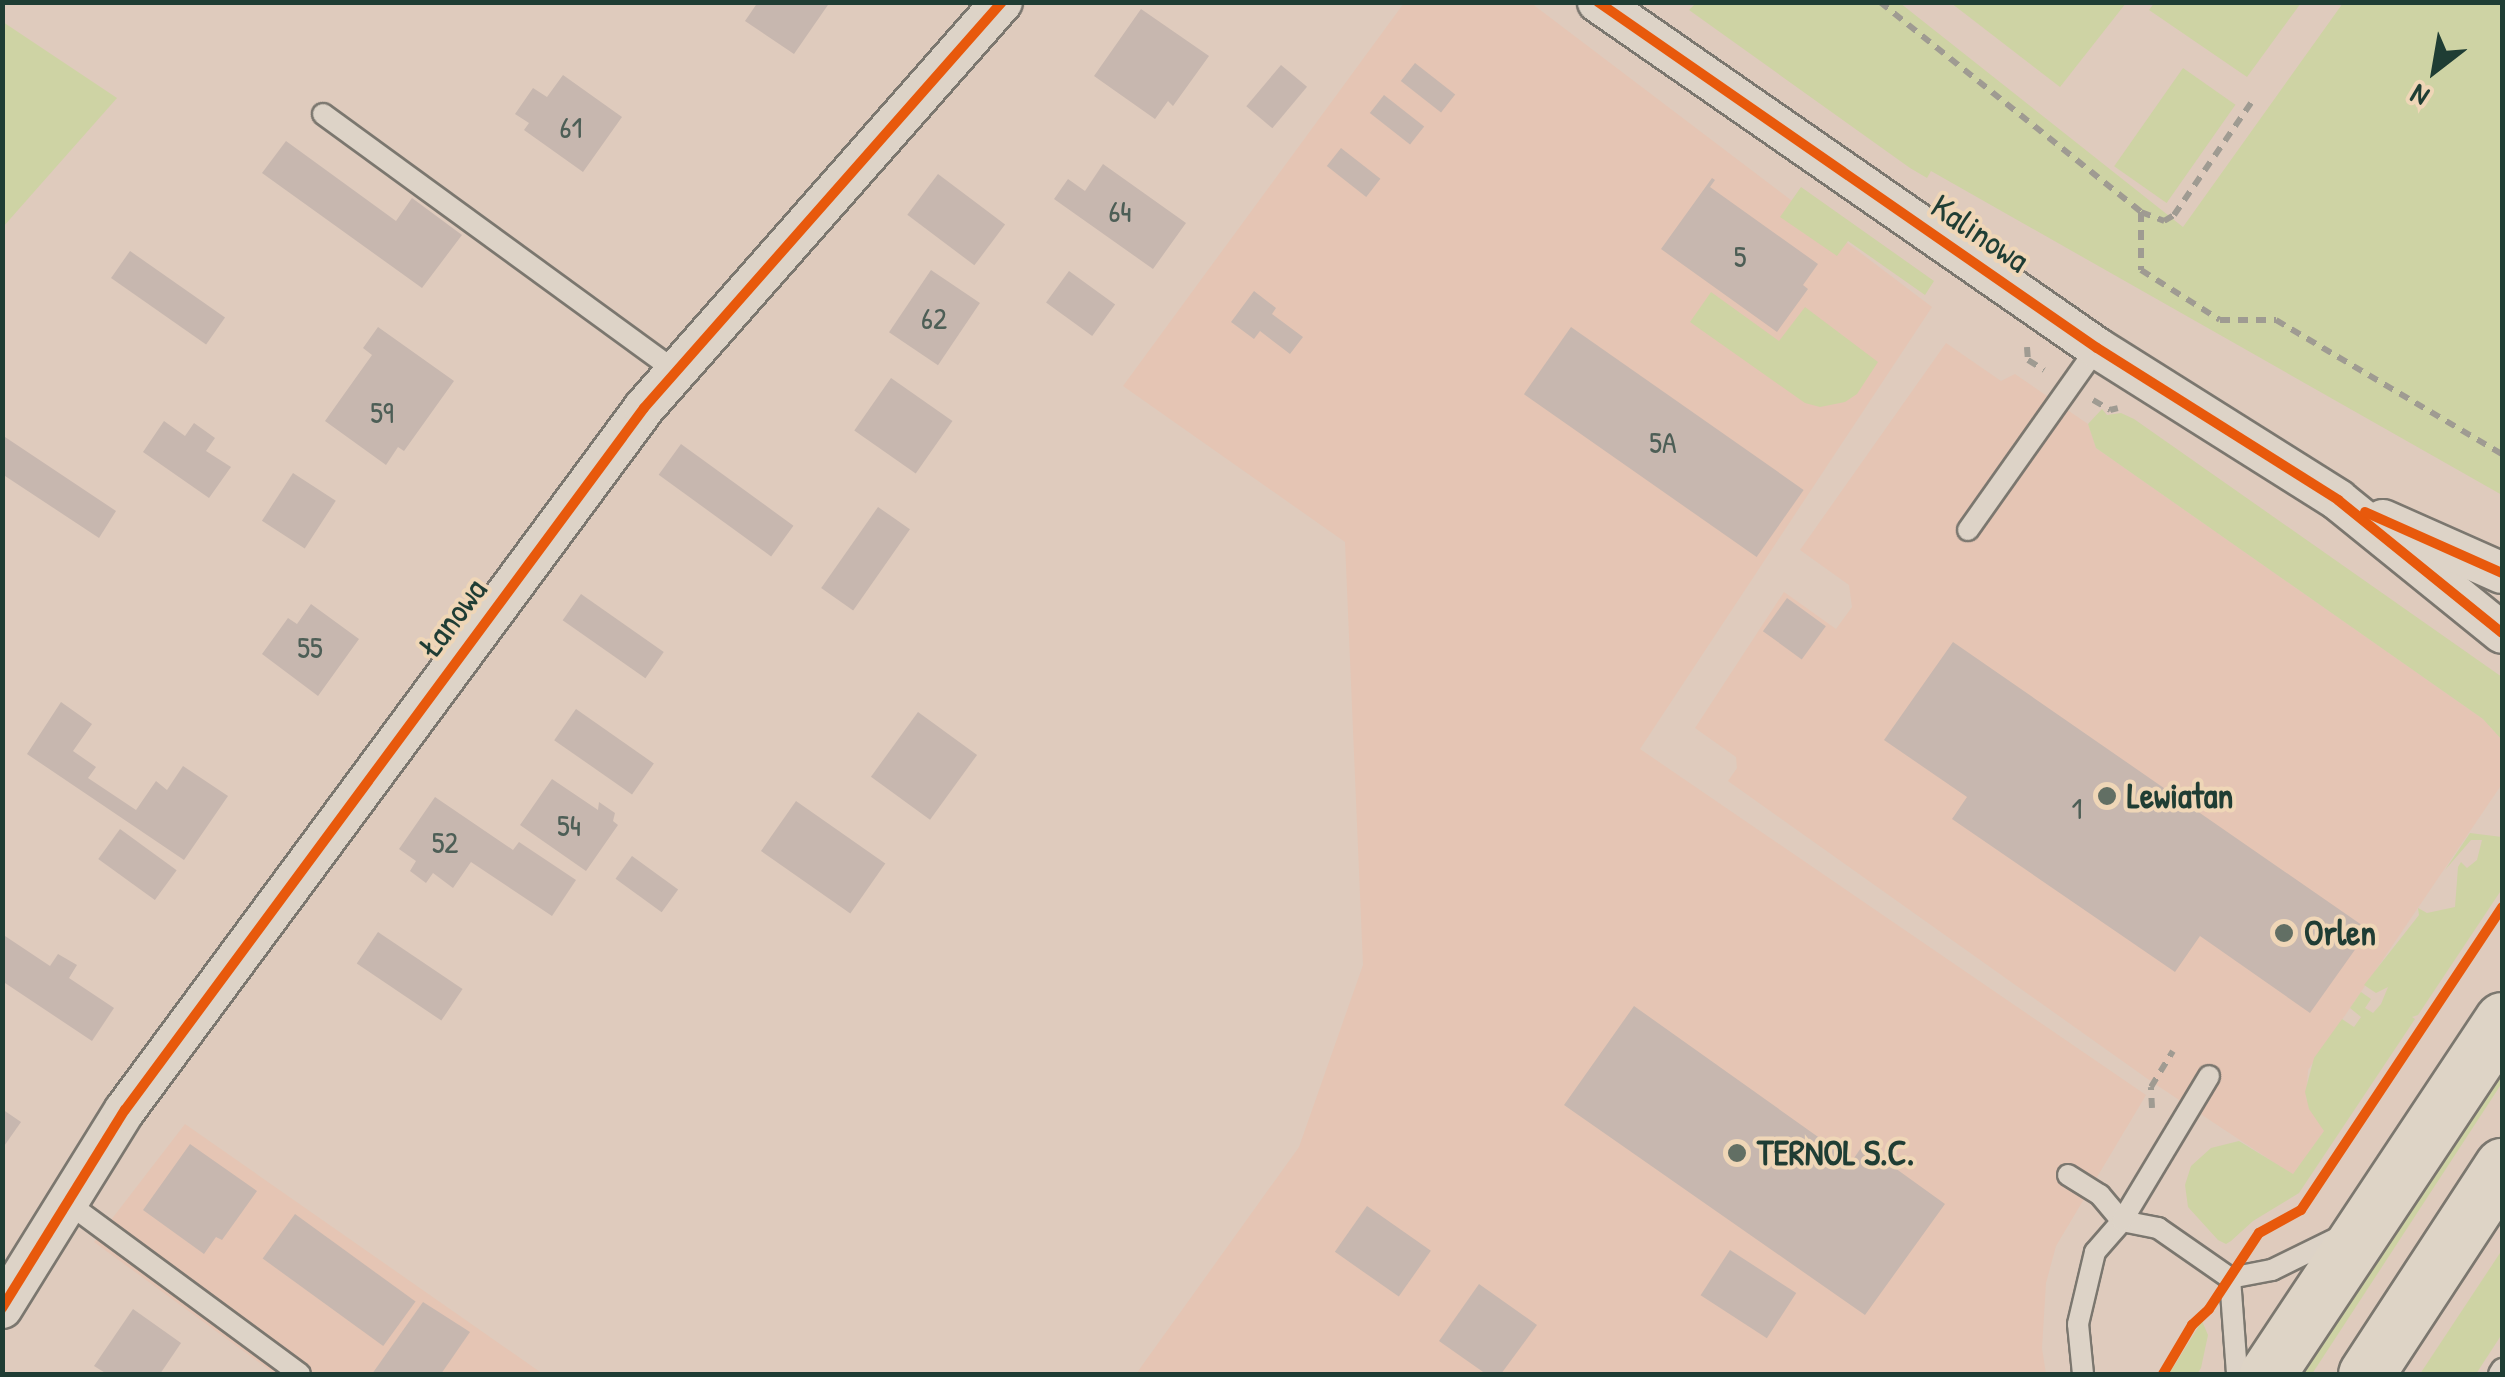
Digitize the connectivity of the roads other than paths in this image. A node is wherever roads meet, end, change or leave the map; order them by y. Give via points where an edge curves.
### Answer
1 (1002, 2) edge
2 (1598, 2) edge
3 (324, 114) dead end
4 (2097, 348) junction
5 (676, 371) junction
6 (2338, 500) junction
7 (1968, 530) dead end
8 (2502, 572) edge
9 (2502, 634) edge
10 (2502, 1020) edge
11 (2209, 1076) dead end
12 (2502, 1166) edge
13 (2068, 1175) dead end
14 (68, 1202) junction
15 (2370, 1220) junction
16 (2122, 1221) junction
17 (2230, 1278) junction
18 (2, 1308) edge
19 (300, 1374) edge
20 (2083, 1374) edge
21 (2237, 1374) edge
22 (2268, 1374) edge
23 (2366, 1374) edge

1 - 5 street, Łanowa
2 - 4 street, Kalinowa
3 - 5 lane
4 - 6 street, Kalinowa
4 - 7 lane
5 - 14 street, Łanowa via 314,850 125,1110
6 - 8 street, Kalinowa
6 - 9 street, Kalinowa
10 - 15 main road
11 - 16 lane
12 - 23 main road
13 - 16 lane via 2100,1195
14 - 18 street, Łanowa
14 - 19 lane
15 - 17 lane via 2272,1270
15 - 22 main road
16 - 17 lane via 2158,1228
16 - 20 lane via 2095,1252 2085,1282 2078,1324
17 - 21 lane

